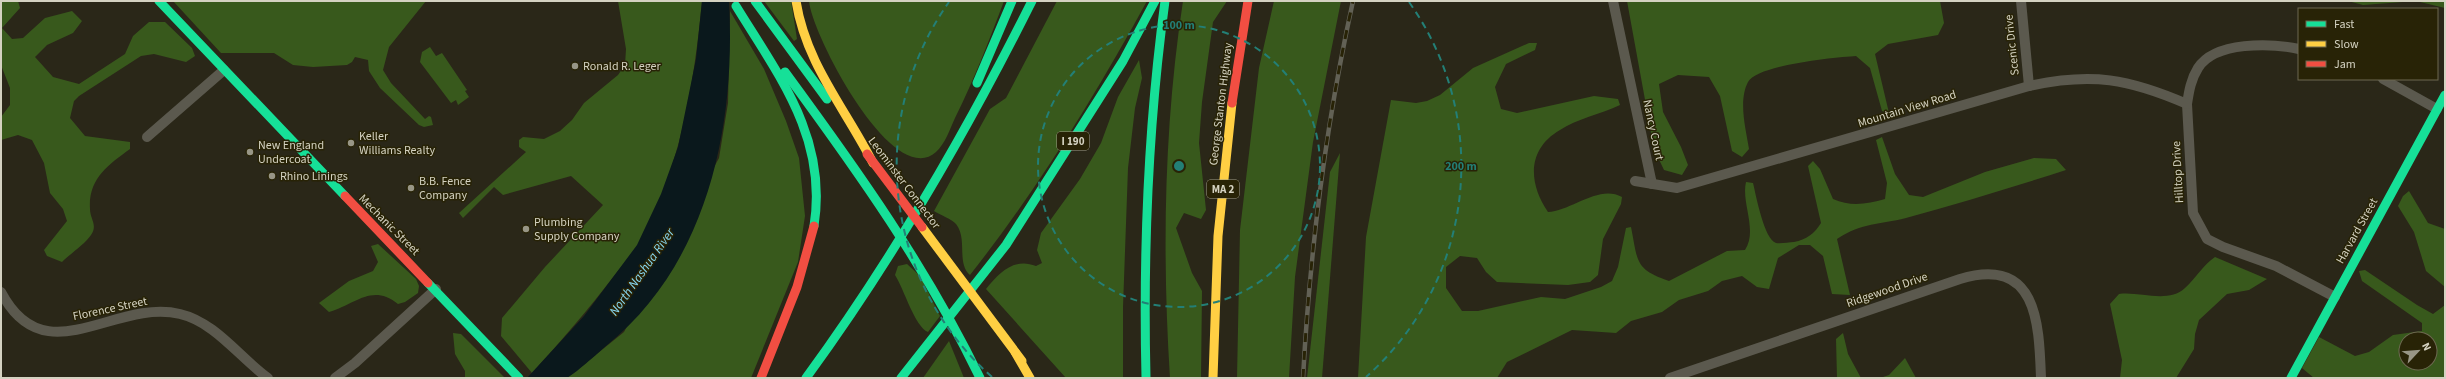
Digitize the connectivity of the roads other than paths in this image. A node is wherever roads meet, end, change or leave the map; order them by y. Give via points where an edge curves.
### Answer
1 (159, 1) edge
2 (755, 1) edge
3 (796, 1) edge
4 (1012, 1) edge
5 (1032, 1) edge
6 (1165, 1) edge
7 (1248, 1) edge
8 (1613, 1) edge
9 (2020, 1) edge
10 (734, 4) edge
11 (1154, 4) edge
12 (763, 47) junction
13 (2298, 49) edge
14 (224, 70) junction
15 (2385, 80) edge
16 (2029, 86) junction
17 (2445, 95) edge
18 (2187, 104) junction
19 (2437, 109) junction
20 (147, 137) dead end
21 (873, 163) junction
22 (1635, 181) dead end
23 (934, 183) junction
24 (1652, 184) junction
25 (436, 288) junction
26 (1, 292) edge
27 (2335, 297) junction
28 (1015, 352) junction
29 (915, 361) junction
30 (268, 378) edge
31 (335, 378) edge
32 (519, 378) edge
33 (761, 378) edge
34 (806, 378) edge
35 (901, 378) edge
36 (905, 378) edge
37 (980, 378) edge
38 (1030, 378) edge
39 (1034, 378) edge
40 (1146, 378) edge
41 (1213, 378) edge
42 (1670, 378) edge
43 (2041, 378) edge
44 (2291, 378) edge

1 - 14 main road, Mechanic Street
2 - 21 main road, Leominster Connector
3 - 21 main road via 807,51 851,120
4 - 23 main road
5 - 23 main road via 961,138
6 - 40 main road via 1150,124 1143,297
7 - 41 main road, George Stanton Highway / MA 2 via 1236,77 1220,218 1215,277
8 - 24 street, Nancy Court
9 - 16 street, Scenic Drive
10 - 12 main road
11 - 29 main road, I 190 via 1076,135 986,272
12 - 33 main road via 806,129 815,161 818,193 815,230 786,317
12 - 37 main road via 879,203 959,331
13 - 18 street, Hilltop Drive via 2246,46 2214,55 2198,67 2189,89
14 - 20 street
14 - 25 main road, Mechanic Street
15 - 19 street
16 - 18 street, Mountain View Road via 2082,77 2099,78 2163,93
16 - 24 street, Mountain View Road via 1677,188
17 - 19 main road, Harvard Street
18 - 27 street, Hilltop Drive via 2193,213 2207,239 2276,266
19 - 27 main road, Harvard Street
21 - 28 main road, Leominster Connector
22 - 24 street, Mountain View Road
23 - 34 main road via 883,268
25 - 31 street via 355,364
25 - 32 main road, Mechanic Street
26 - 30 street, Florence Street via 19,319 50,332 77,330 144,313 181,314 209,329
27 - 44 main road, Harvard Street
28 - 38 main road
28 - 39 main road, Leominster Connector
29 - 35 main road, I 190
29 - 36 main road
42 - 43 street, Ridgewood Drive via 1953,282 1987,273 2010,280 2023,290 2031,303 2038,333

